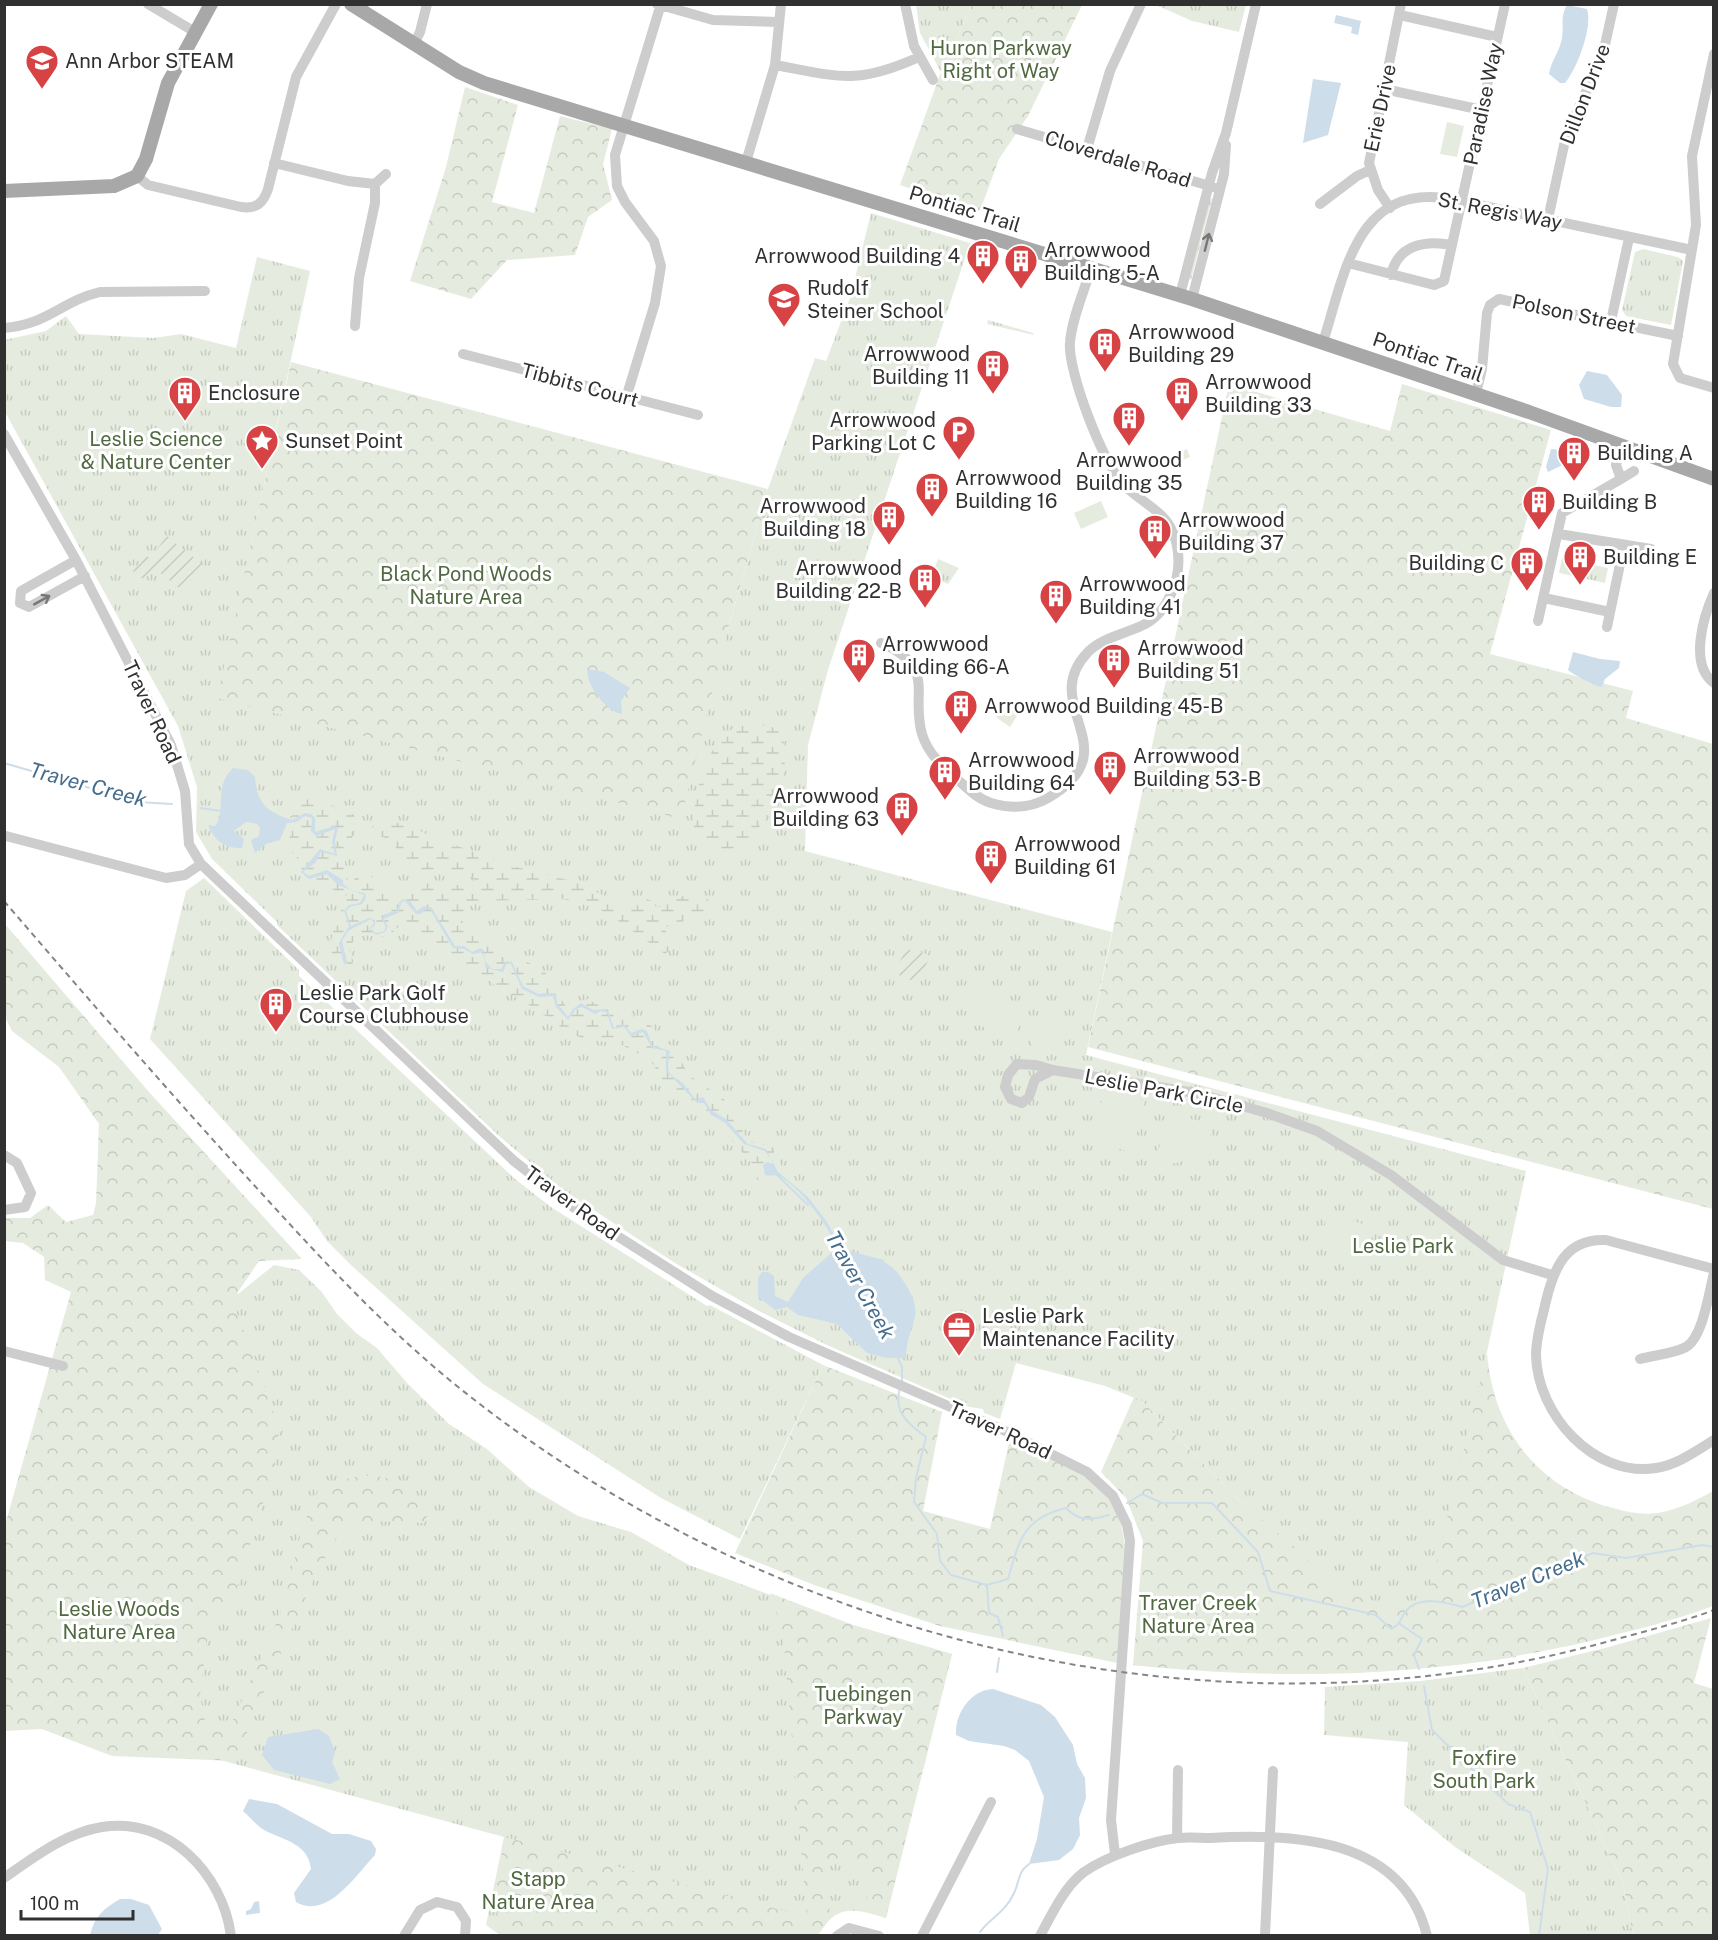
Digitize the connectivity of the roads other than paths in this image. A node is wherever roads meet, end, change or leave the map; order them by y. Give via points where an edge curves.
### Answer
1 (148, 4) edge
2 (211, 4) edge
3 (336, 4) edge
4 (351, 4) edge
5 (427, 4) edge
6 (781, 4) edge
7 (905, 4) edge
8 (1141, 4) edge
9 (1256, 4) edge
10 (1505, 4) edge
11 (1614, 4) edge
12 (660, 5) edge
13 (1400, 10) edge
14 (779, 22) junction
15 (195, 32) junction
16 (1497, 37) junction
17 (414, 44) junction
18 (1713, 54) edge
19 (919, 57) junction
20 (775, 65) junction
21 (933, 80) dead end
22 (1384, 89) junction
23 (1482, 110) junction
24 (624, 125) junction
25 (1017, 129) dead end
26 (1226, 133) junction
27 (1087, 149) junction
28 (746, 162) junction
29 (274, 163) junction
30 (1370, 170) junction
31 (386, 174) dead end
32 (137, 176) junction
33 (375, 184) junction
34 (1208, 186) junction
35 (1220, 189) junction
36 (4, 191) edge
37 (1462, 201) junction
38 (1320, 204) dead end
39 (1389, 208) junction
40 (1548, 219) junction
41 (1629, 238) junction
42 (1452, 245) junction
43 (1692, 250) junction
44 (1348, 263) junction
45 (1091, 268) junction
46 (1391, 275) junction
47 (205, 291) dead end
48 (1186, 297) junction
49 (1611, 321) junction
50 (355, 326) dead end
51 (4, 328) edge
52 (1678, 336) junction
53 (1323, 342) junction
54 (463, 354) dead end
55 (1713, 388) edge
56 (1476, 393) junction
57 (626, 398) junction
58 (698, 416) dead end
59 (4, 434) edge
60 (1621, 444) junction
61 (1634, 471) dead end
62 (1621, 479) junction
63 (1713, 479) edge
64 (1559, 534) junction
65 (1624, 545) junction
66 (1651, 549) dead end
67 (76, 561) junction
68 (85, 576) junction
69 (1713, 593) edge
70 (1544, 598) junction
71 (1610, 612) junction
72 (1538, 621) dead end
73 (1606, 627) dead end
74 (881, 643) dead end
75 (1713, 683) edge
76 (6, 836) edge
77 (201, 864) junction
78 (1053, 1070) junction
79 (4, 1155) edge
80 (4, 1210) edge
81 (1713, 1269) edge
82 (1713, 1273) edge
83 (1552, 1275) junction
84 (4, 1351) edge
85 (1640, 1359) dead end
86 (63, 1366) dead end
87 (1713, 1440) edge
88 (1178, 1770) dead end
89 (1273, 1771) dead end
90 (992, 1802) dead end
91 (1268, 1836) junction
92 (1177, 1838) junction
93 (1115, 1854) junction
94 (4, 1878) edge
95 (231, 1935) edge
96 (404, 1935) edge
97 (465, 1935) edge
98 (837, 1935) edge
99 (879, 1935) edge
100 (921, 1935) edge
101 (1040, 1935) edge
102 (1265, 1935) edge
103 (1427, 1935) edge

1 - 15 street
2 - 15 main road
3 - 29 street via 296,77
4 - 17 main road, Pontiac Trail
5 - 17 street
6 - 14 street
7 - 19 street
8 - 27 street via 1110,70
9 - 26 street
10 - 16 street, Paradise Way
11 - 40 street, Dillon Drive via 1603,54 1566,136
12 - 14 street via 713,20
12 - 24 street
13 - 16 street
13 - 22 street, Erie Drive
14 - 20 street
15 - 32 main road via 168,82 146,159
16 - 23 street, Paradise Way
17 - 24 main road, Pontiac Trail via 471,78
18 - 43 street via 1691,162 1697,212
19 - 20 street via 882,72 855,77
19 - 21 street
20 - 28 street
22 - 23 street
22 - 30 street, Erie Drive
23 - 37 street, Paradise Way
24 - 28 main road, Pontiac Trail
24 - 57 street via 615,155 617,186 654,241 661,266 655,303
25 - 27 street, Cloverdale Road
26 - 34 street
26 - 35 street
27 - 34 street, Cloverdale Road
28 - 45 main road, Pontiac Trail
29 - 32 street via 264,199 249,208 148,185
29 - 33 street
30 - 38 street
30 - 39 street, Erie Drive
31 - 33 street
32 - 36 main road via 114,186
33 - 50 street
34 - 35 street, Cloverdale Road
34 - 48 street
48 -> 35 street
37 - 39 street, St. Regis Way via 1419,197
37 - 40 street, St. Regis Way
37 - 42 street, Paradise Way
39 - 44 street, St. Regis Way via 1360,234
40 - 41 street, St. Regis Way
41 - 43 street, St. Regis Way
41 - 49 street
42 - 46 street via 1416,245 1400,256
42 - 46 street, Paradise Way via 1442,284
43 - 52 street
44 - 46 street, Paradise Way
44 - 53 street, St. Regis Way
45 - 48 main road, Pontiac Trail
45 - 74 street via 1070,342 1073,372 1108,465 1126,488 1166,520 1177,542 1179,565 1172,592 1152,619 1096,645 1075,672 1071,700 1086,745 1084,761 1075,777 1055,794 1033,805 1006,806 979,797 930,753 920,726 917,676 903,656
47 - 51 street via 100,292 86,295 38,322
48 - 53 main road, Pontiac Trail
49 - 52 street, Polson Street
49 - 56 street, Polson Street via 1508,299 1496,301 1486,313 1483,365
52 - 55 street via 1673,364 1676,374
53 - 56 main road, Pontiac Trail
54 - 57 street, Tibbits Court
56 - 60 main road, Pontiac Trail
57 - 58 street, Tibbits Court
59 - 67 street, Traver Road
60 - 62 street via 1616,465
60 - 63 main road, Pontiac Trail
61 - 62 street
62 - 64 street via 1562,513
64 - 65 street
64 - 70 street
65 - 66 street
65 - 71 street
67 - 68 street, Traver Road
67 -> 68 street via 21,591 20,603 29,607
68 - 77 street, Traver Road via 171,745 185,791 189,844
69 - 75 street via 1698,657 1704,674
70 - 71 street
70 - 72 street
71 - 73 street
76 - 77 street via 166,878 185,875
77 - 93 street, Traver Road via 514,1161 581,1213 711,1296 789,1337 999,1428 1087,1472 1113,1496 1130,1541 1111,1820
78 - 78 street, Leslie Park Circle via 1017,1064 1005,1087 1011,1099 1022,1103 1029,1097 1035,1079
78 - 83 street, Leslie Park Circle via 1196,1093 1317,1131 1391,1175 1503,1260
79 - 80 street via 17,1163 31,1192 25,1207
81 - 83 street via 1600,1240 1568,1252
82 - 85 street via 1693,1341 1685,1348
83 - 87 street via 1537,1363 1547,1402 1572,1436 1609,1462 1642,1469 1672,1464
84 - 86 street
88 - 92 street
89 - 91 street
90 - 100 street
91 - 92 street
91 - 102 street
91 - 103 street via 1320,1842 1351,1850 1373,1862 1392,1875 1416,1903
92 - 93 street
93 - 101 street via 1070,1886
94 - 95 street via 48,1847 78,1834 101,1827 129,1826 165,1836 188,1851 208,1876 228,1915
96 - 97 street via 420,1911 437,1902 457,1907 466,1921
98 - 99 street via 849,1928

